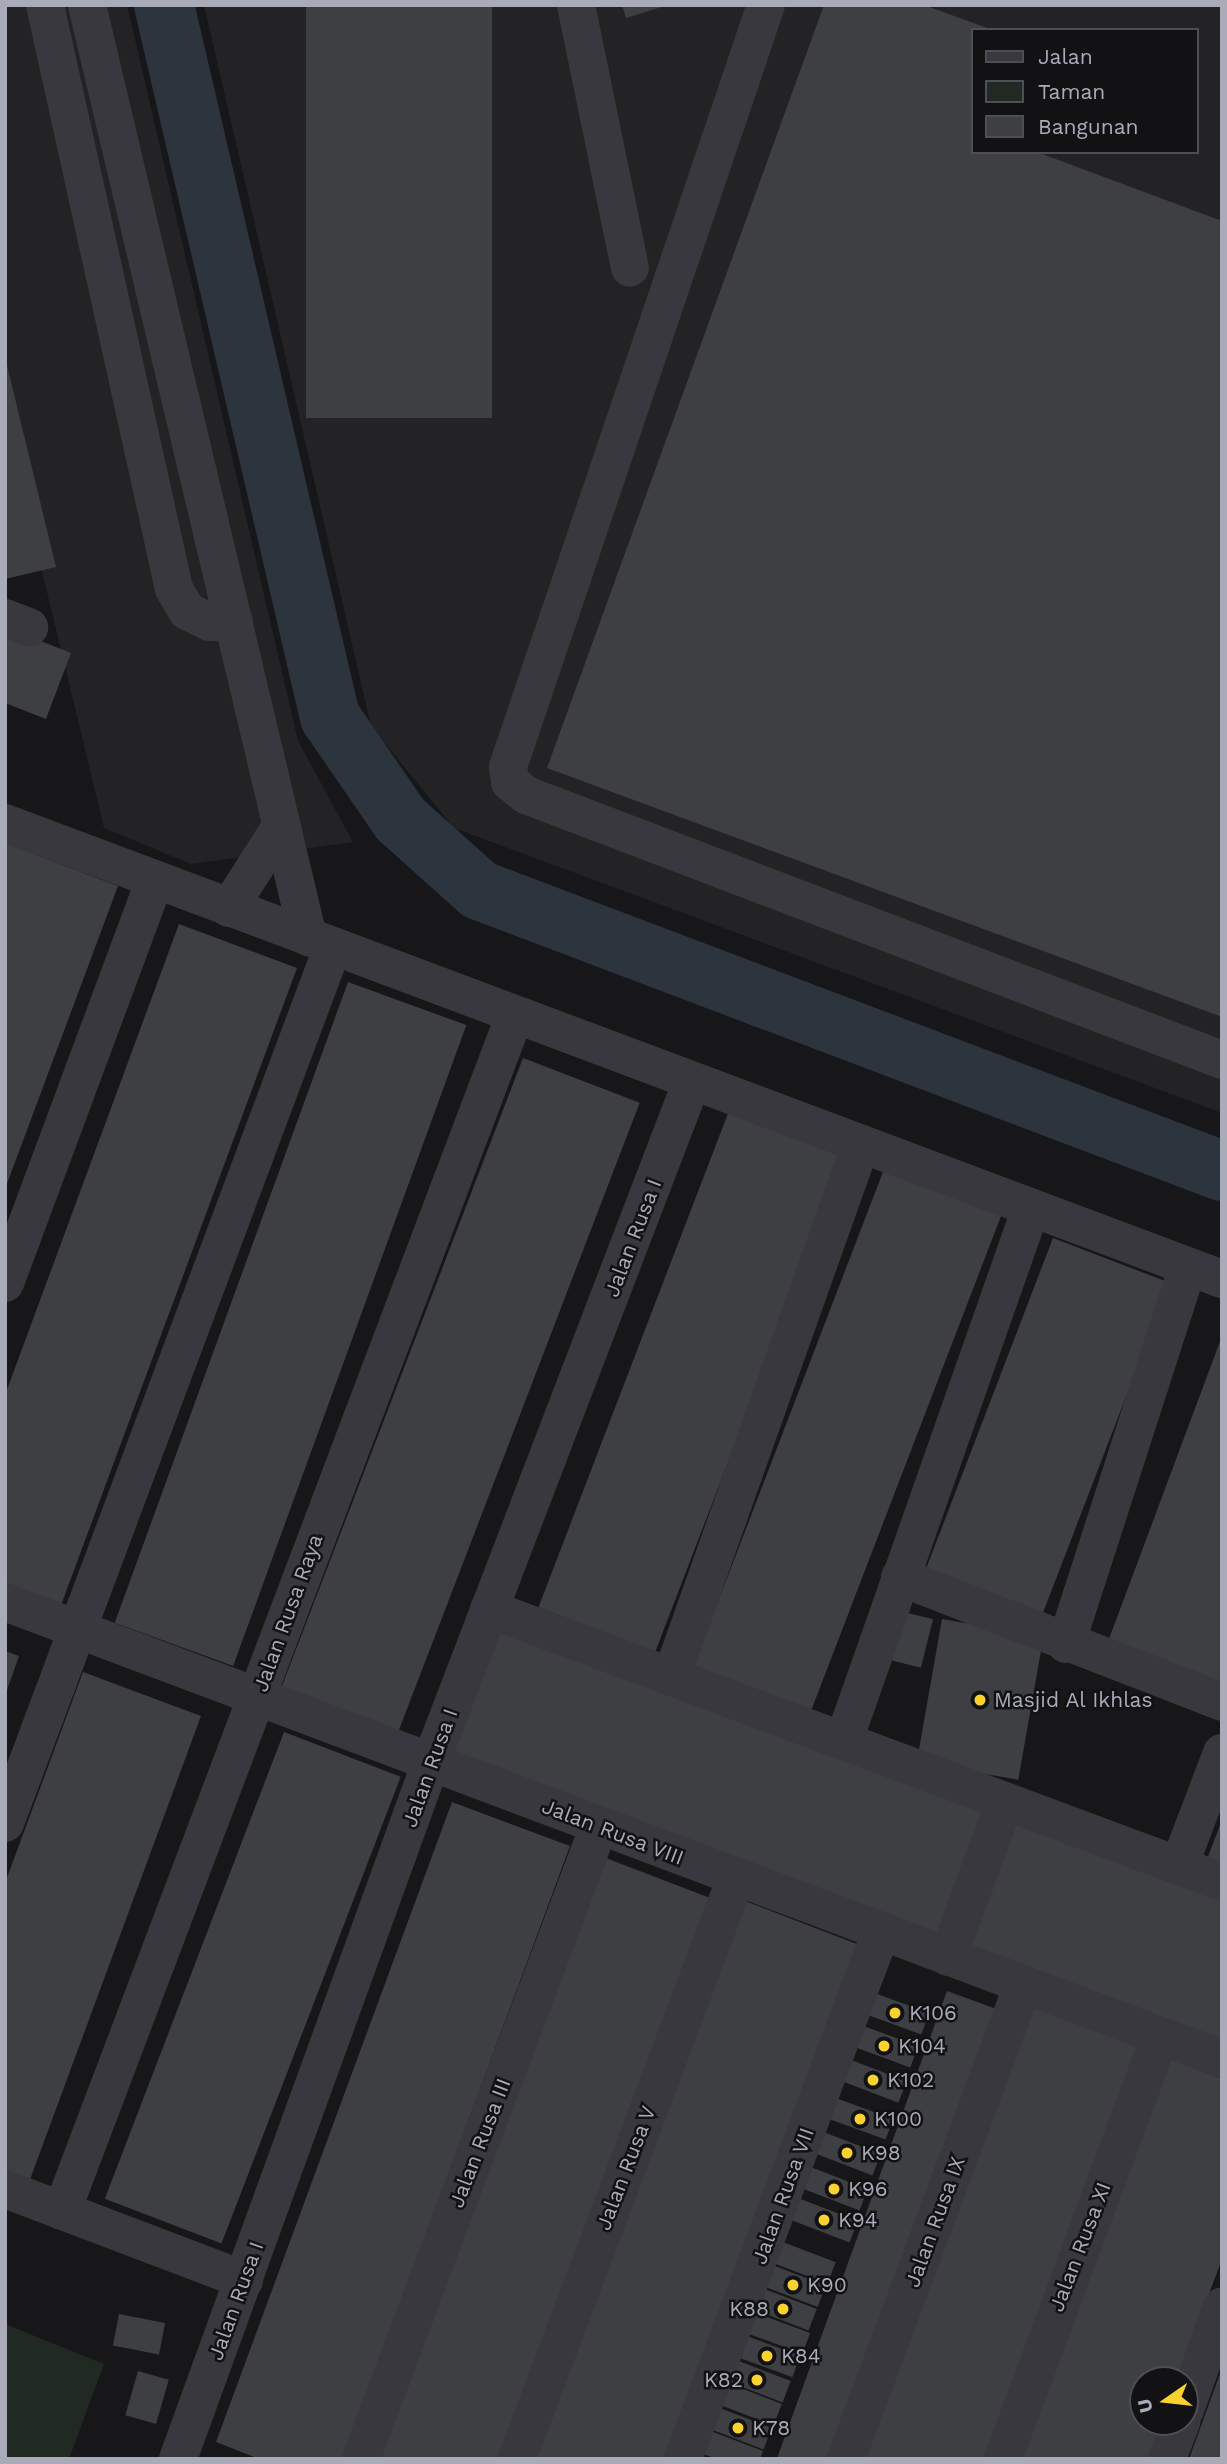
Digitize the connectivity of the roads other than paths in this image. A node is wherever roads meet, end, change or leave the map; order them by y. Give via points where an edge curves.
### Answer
1 (45, 5) edge
2 (87, 5) edge
3 (576, 5) edge
4 (766, 5) edge
5 (630, 268) dead end
6 (234, 622) junction
7 (5, 824) edge
8 (280, 828) junction
9 (155, 880) junction
10 (229, 908) junction
11 (320, 942) junction
12 (514, 1015) junction
13 (1222, 1060) edge
14 (692, 1081) junction
15 (861, 1144) junction
16 (1031, 1208) junction
17 (1205, 1273) edge
18 (5, 1283) edge
19 (900, 1577) junction
20 (5, 1602) edge
21 (489, 1609) junction
22 (77, 1632) junction
23 (1066, 1644) junction
24 (672, 1675) junction
25 (256, 1699) junction
26 (1222, 1702) edge
27 (844, 1740) junction
28 (1222, 1753) edge
29 (431, 1764) junction
30 (1005, 1801) junction
31 (5, 1823) edge
32 (599, 1826) junction
33 (1179, 1866) junction
34 (736, 1878) junction
35 (1222, 1882) edge
36 (881, 1932) junction
37 (948, 1957) junction
38 (1023, 1985) junction
39 (1160, 2036) junction
40 (1222, 2059) edge
41 (5, 2189) edge
42 (62, 2211) junction
43 (244, 2280) junction
44 (1222, 2306) edge
45 (1199, 2371) edge
46 (1176, 2436) edge
47 (178, 2459) edge
48 (361, 2459) edge
49 (517, 2459) edge
50 (683, 2459) edge
51 (846, 2459) edge
52 (1003, 2459) edge
53 (1167, 2459) edge

1 - 6 street via 174,589 187,611 210,622
2 - 6 street
3 - 5 street
4 - 13 street via 508,767 510,782 526,795
6 - 8 street
7 - 9 street
8 - 10 street
8 - 11 street
9 - 10 street
9 - 18 street
10 - 11 street
11 - 12 street
11 - 22 street
12 - 14 street
12 - 25 street, Jalan Rusa Raya
14 - 15 street
14 - 21 street, Jalan Rusa I
15 - 16 street
15 - 24 street
16 - 17 street
16 - 19 street
17 - 23 street
19 - 23 street
19 - 27 street
20 - 22 street, Jalan Rusa VIII
21 - 24 street
21 - 29 street, Jalan Rusa I
22 - 25 street, Jalan Rusa VIII
22 - 31 street
23 - 26 street
24 - 27 street
25 - 29 street, Jalan Rusa VIII
25 - 42 street, Jalan Rusa Raya
27 - 30 street
28 - 33 street
29 - 32 street, Jalan Rusa VIII
29 - 43 street, Jalan Rusa I
30 - 33 street
30 - 37 street
32 - 34 street, Jalan Rusa VIII
32 - 48 street, Jalan Rusa III
33 - 35 street
34 - 36 street, Jalan Rusa VIII
34 - 49 street, Jalan Rusa V
36 - 37 street, Jalan Rusa VIII
36 - 50 street, Jalan Rusa VII
37 - 38 street, Jalan Rusa VIII
38 - 39 street, Jalan Rusa VIII
38 - 51 street, Jalan Rusa IX
39 - 40 street, Jalan Rusa VIII
39 - 52 street, Jalan Rusa XI
41 - 42 street
42 - 43 street
43 - 47 street, Jalan Rusa I
44 - 45 street
46 - 53 street

